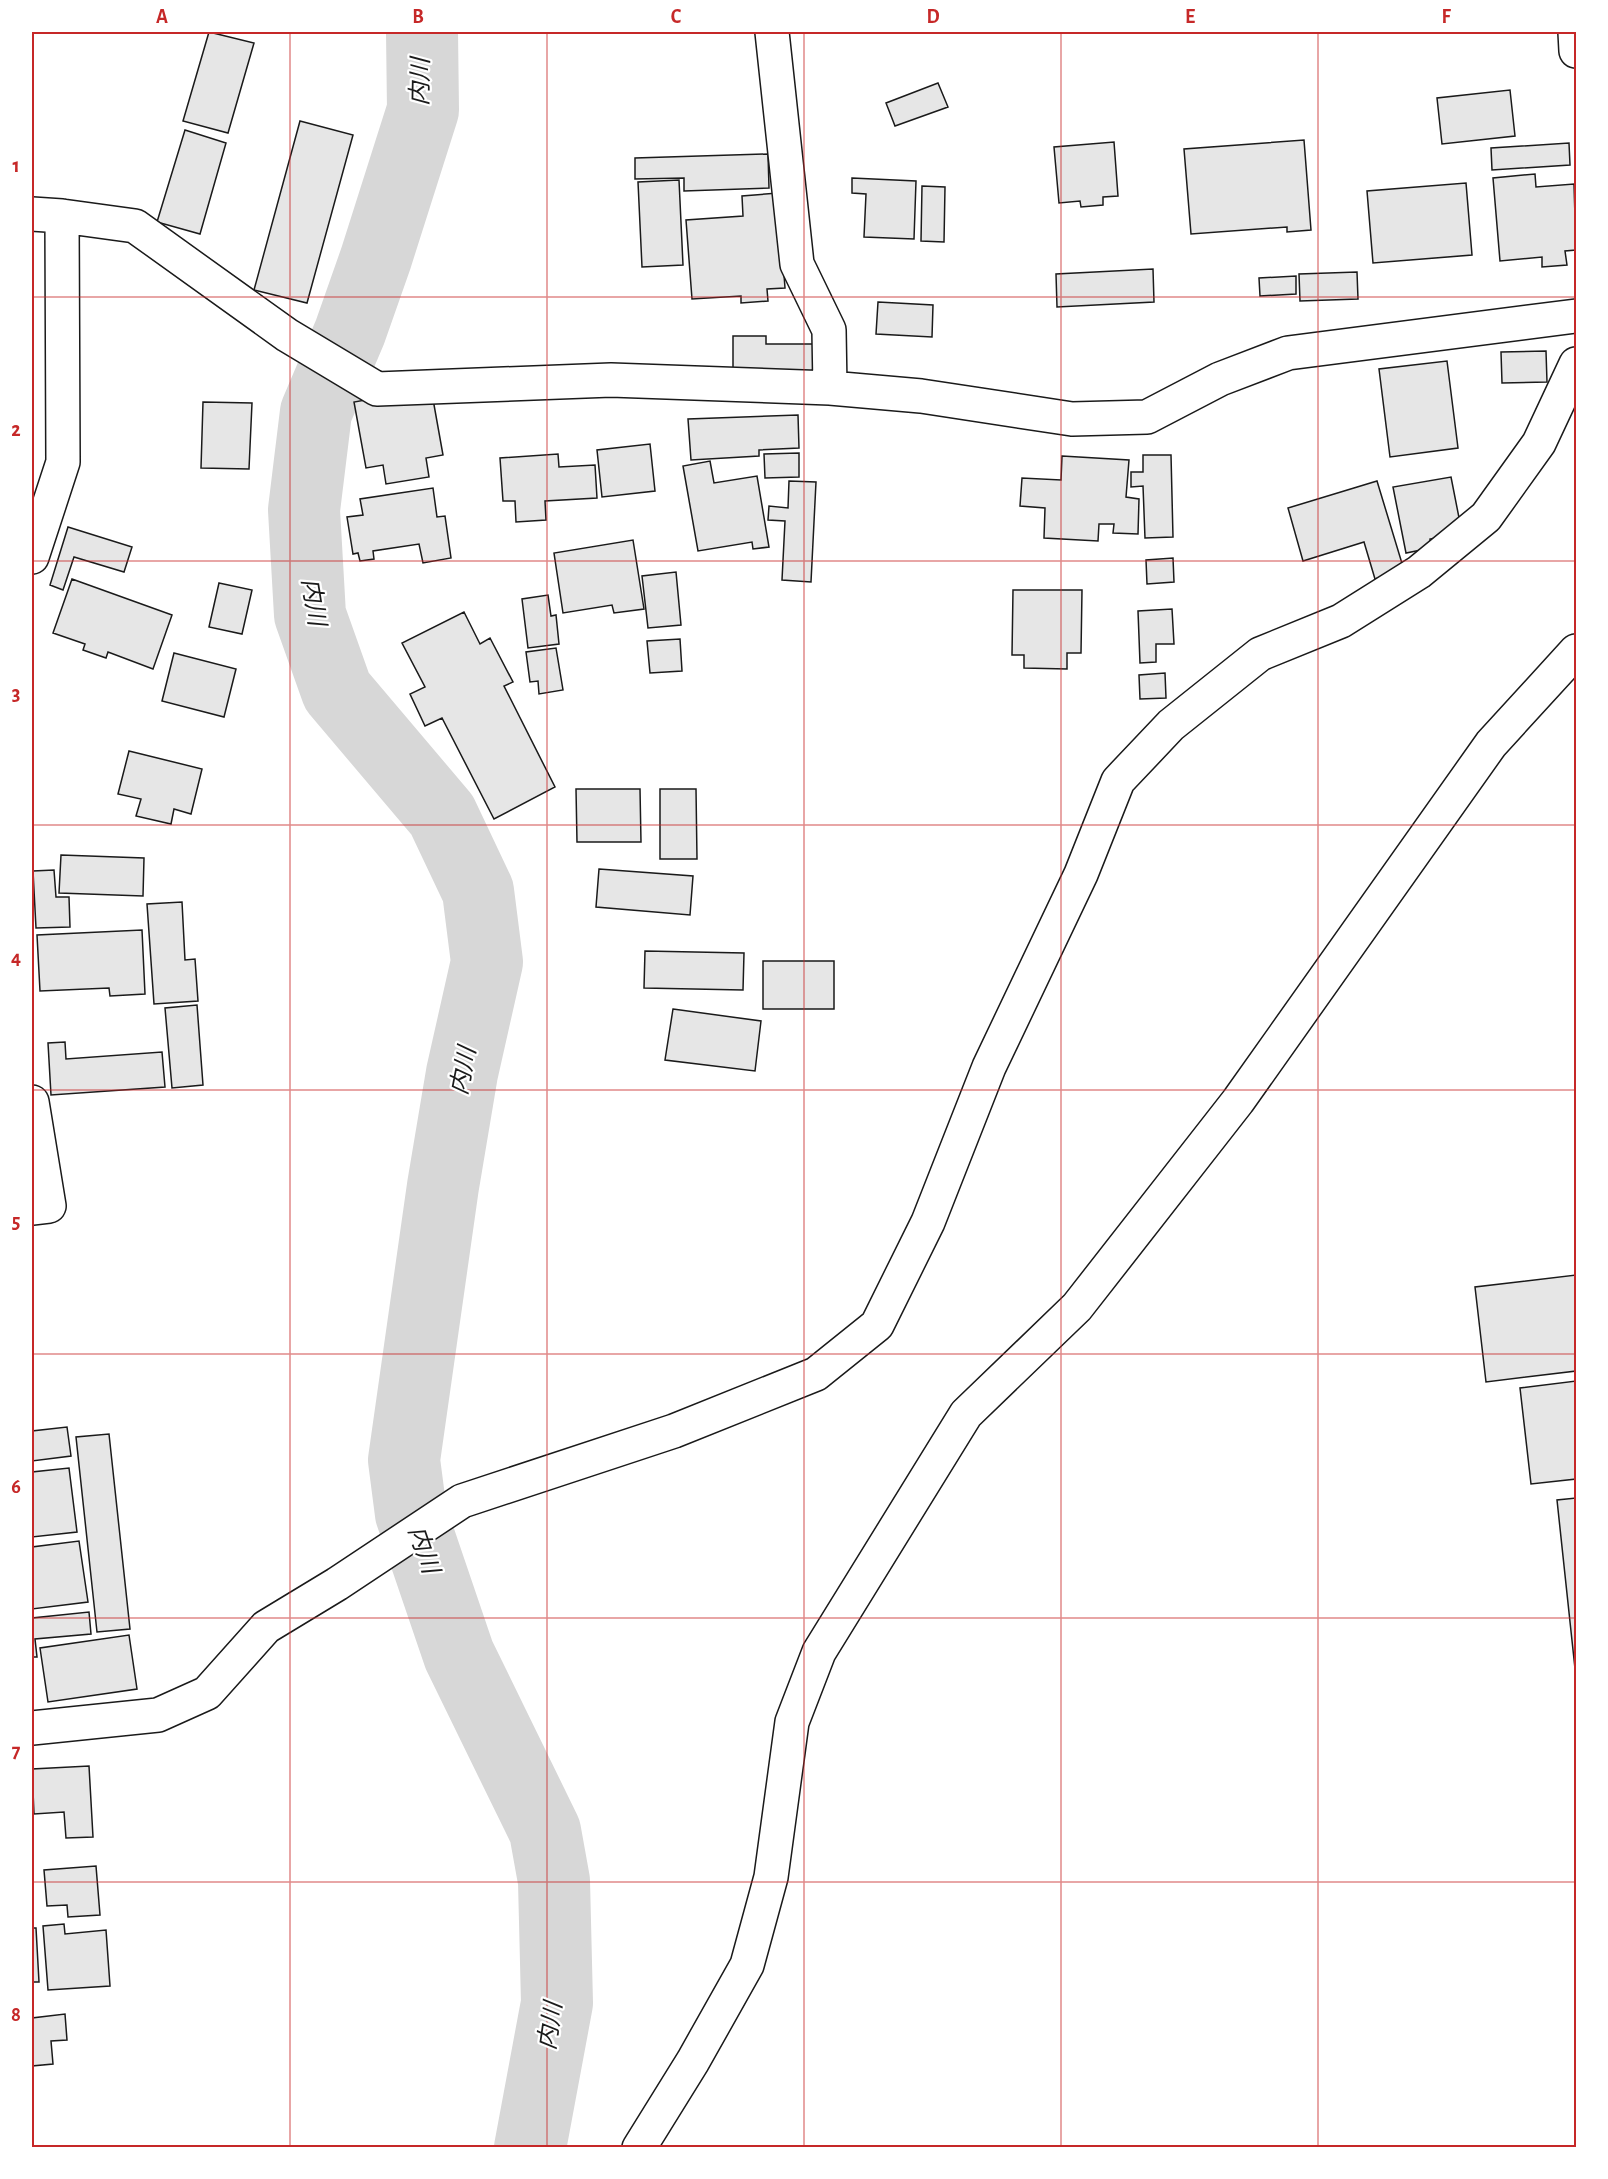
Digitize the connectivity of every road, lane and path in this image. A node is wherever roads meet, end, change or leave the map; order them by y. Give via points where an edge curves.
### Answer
1 (772, 32) edge
2 (1575, 32) edge
3 (1576, 51) edge
4 (47, 215) edge
5 (1576, 316) edge
6 (1576, 364) edge
7 (830, 388) junction
8 (32, 557) edge
9 (1576, 651) edge
10 (32, 1102) edge
11 (32, 1208) edge
12 (32, 1728) edge
13 (639, 2148) edge

1 - 7 street via 797,264 830,330
2 - 3 street
4 - 7 street via 135,226 287,335 377,389 611,380
4 - 8 street via 63,462
5 - 7 street via 1288,353 1220,379 1147,417 1072,419 921,396
6 - 12 street via 1539,442 1486,517 1419,572 1341,621 1260,654 1171,725 1118,781 1081,874 989,1067 928,1222 877,1325 816,1374 674,1431 462,1501 266,1627 207,1693 158,1715
9 - 13 street via 1491,744 1238,1101 1077,1307 966,1414 819,1652 792,1722 771,1877 747,1965
10 - 11 street via 49,1206

